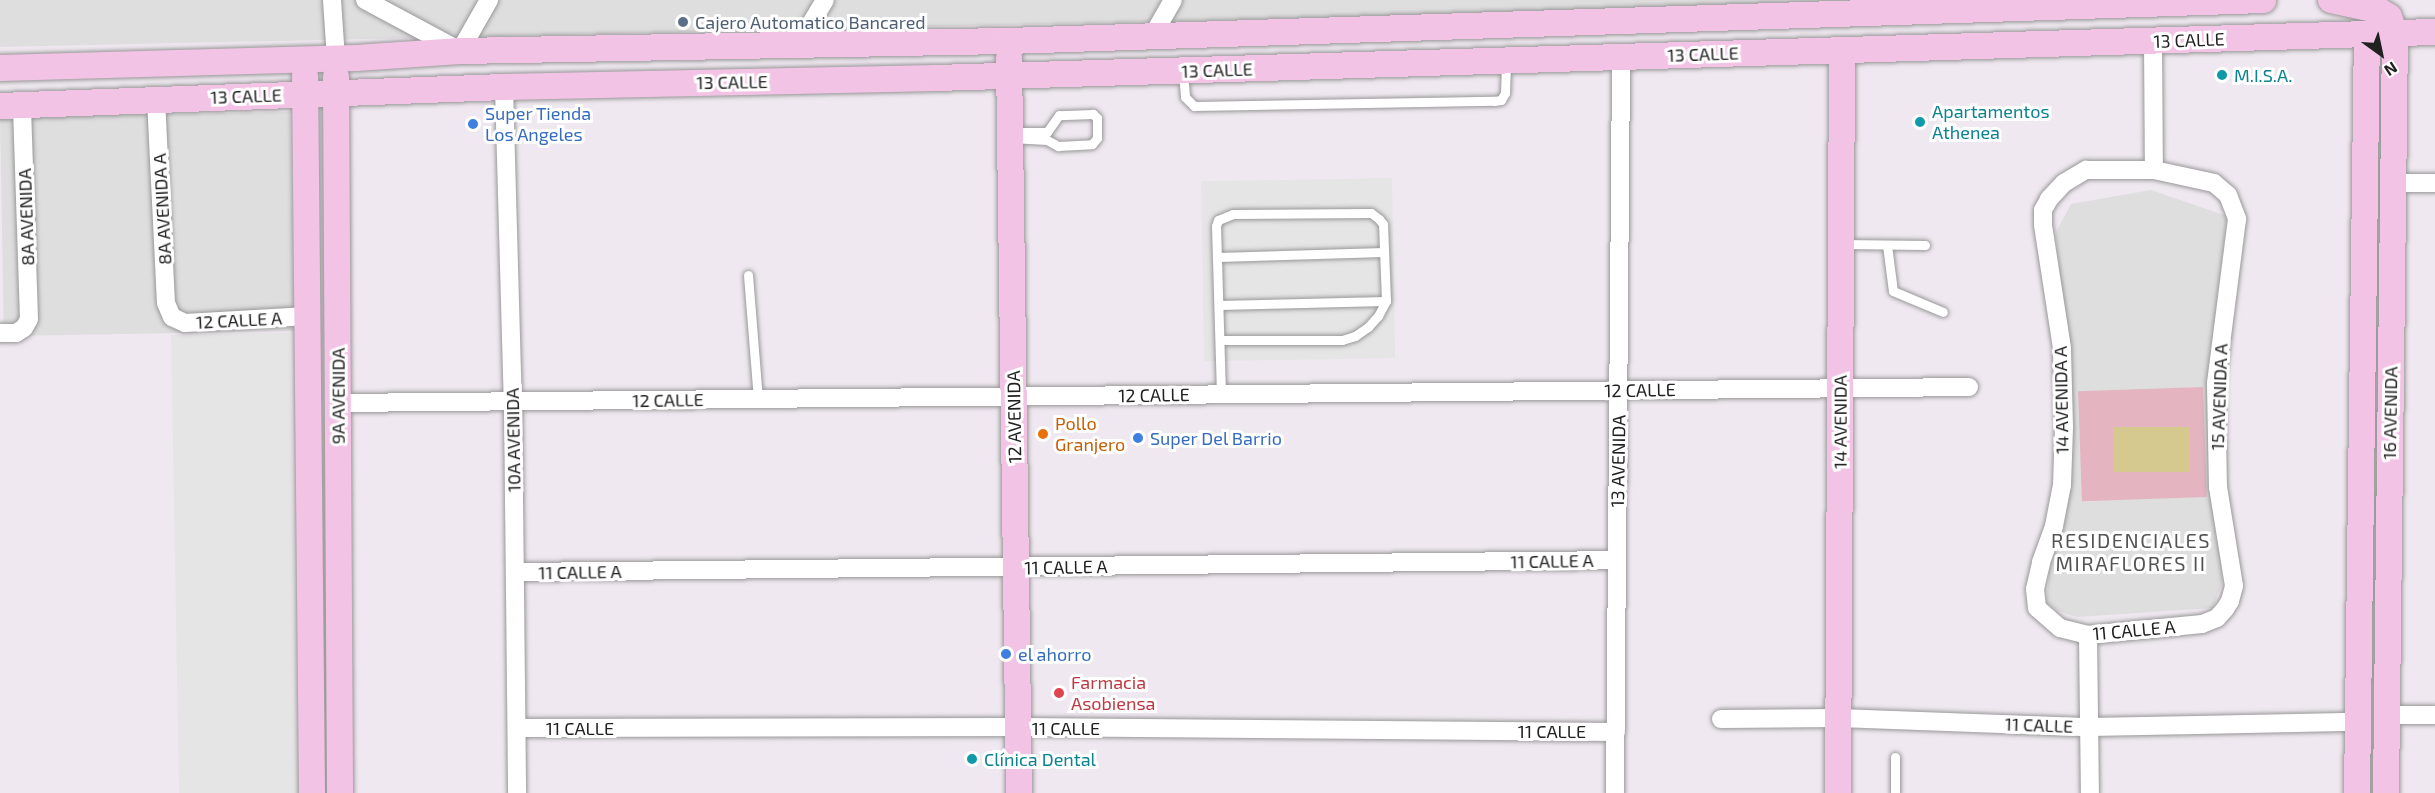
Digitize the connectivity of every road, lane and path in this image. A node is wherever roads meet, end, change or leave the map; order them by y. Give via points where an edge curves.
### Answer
1 (332, 0) edge
2 (365, 0) edge
3 (489, 0) edge
4 (825, 0) edge
5 (1173, 0) edge
6 (1668, 0) edge
7 (2263, 0) edge
8 (2331, 0) edge
9 (1890, 6) edge
10 (1697, 9) edge
11 (2435, 32) edge
12 (2395, 33) junction
13 (2367, 34) junction
14 (1153, 35) junction
15 (1008, 41) junction
16 (2153, 41) junction
17 (798, 45) junction
18 (1842, 50) junction
19 (460, 51) junction
20 (1755, 51) junction
21 (1621, 57) junction
22 (336, 59) junction
23 (305, 60) junction
24 (1506, 61) junction
25 (0, 68) edge
26 (1183, 71) junction
27 (1010, 76) junction
28 (504, 87) junction
29 (306, 93) junction
30 (336, 93) junction
31 (156, 99) junction
32 (11, 106) edge
33 (1010, 135) junction
34 (2154, 170) junction
35 (2393, 183) junction
36 (2435, 183) edge
37 (1841, 244) junction
38 (1887, 245) junction
39 (1925, 245) dead end
40 (1383, 252) junction
41 (1218, 256) junction
42 (748, 275) dead end
43 (1386, 301) junction
44 (1219, 305) junction
45 (1943, 312) dead end
46 (308, 316) junction
47 (172, 317) joint
48 (0, 333) edge
49 (1220, 340) junction
50 (1969, 387) dead end
51 (1840, 388) junction
52 (1619, 390) junction
53 (1221, 394) junction
54 (1014, 396) junction
55 (758, 398) junction
56 (513, 401) junction
57 (338, 403) junction
58 (1617, 560) junction
59 (1016, 567) junction
60 (515, 572) junction
61 (2230, 601) joint
62 (2037, 609) joint
63 (2088, 635) junction
64 (2386, 715) junction
65 (2435, 715) edge
66 (1839, 718) junction
67 (1721, 719) dead end
68 (2357, 722) junction
69 (2089, 727) junction
70 (517, 728) junction
71 (1018, 728) junction
72 (1616, 732) junction
73 (1895, 757) dead end
74 (312, 793) edge
75 (340, 793) edge
76 (517, 793) edge
77 (1018, 793) edge
78 (1615, 793) edge
79 (1838, 793) edge
80 (1895, 793) edge
81 (2090, 793) edge
82 (2357, 793) edge
83 (2386, 793) edge

1 - 22 street, 9A AVENIDA
2 - 19 street
3 - 19 street
4 - 17 street
5 - 14 street
6 - 10 main road
7 - 9 main road, 13 CALLE
8 - 12 main road via 2378,10 2389,16
9 - 10 main road, 13 CALLE via 1724,16
10 - 14 main road, 13 CALLE
10 - 20 main road
11 - 12 main road, 13 CALLE
12 - 13 main road, 13 CALLE
12 - 35 main road, 16 AVENIDA
13 - 16 main road, 13 CALLE
13 - 68 main road, 16 AVENIDA
14 - 15 main road, 13 CALLE
15 - 17 main road, 13 CALLE
15 - 27 main road, 12 AVENIDA
16 - 18 main road, 13 CALLE
16 - 34 street
17 - 19 main road, 13 CALLE
18 - 20 main road, 13 CALLE
18 - 37 main road, 14 AVENIDA
19 - 22 main road, 13 CALLE
20 - 21 main road, 13 CALLE
21 - 24 main road, 13 CALLE
21 - 52 street, 13 AVENIDA
22 - 23 main road, 13 CALLE
22 - 30 main road, 9A AVENIDA
23 - 25 main road, 13 CALLE
23 - 29 main road, 9A AVENIDA
24 - 26 main road, 13 CALLE
24 - 26 lane via 1505,93 1494,101 1194,106 1185,97
26 - 27 main road, 13 CALLE
27 - 28 main road, 13 CALLE
27 - 33 main road, 12 AVENIDA
28 - 30 main road, 13 CALLE
28 - 56 street, 10A AVENIDA
29 - 30 main road, 13 CALLE
29 - 31 main road, 13 CALLE
29 - 46 main road, 9A AVENIDA
30 - 57 main road, 9A AVENIDA
31 - 32 main road, 13 CALLE
31 - 47 street, 8A AVENIDA A via 166,303
32 - 48 street, 8A AVENIDA via 29,319 16,333
33 - 33 lane via 1047,140 1058,146 1092,144 1097,138 1097,118 1093,114 1059,115 1047,132
33 - 54 main road, 12 AVENIDA
34 - 61 street, 15 AVENIDA A via 2214,183 2233,203 2237,229 2219,352 2216,436 2218,487 2234,578
34 - 62 street, 14 AVENIDA A via 2086,170 2064,183 2043,210 2062,348 2062,485 2034,589
35 - 36 street
35 - 64 main road, 16 AVENIDA
37 - 38 lane
37 - 51 main road, 14 AVENIDA
38 - 39 lane
38 - 45 lane via 1893,291
40 - 41 lane
40 - 41 lane via 1383,224 1371,213 1233,214 1218,220
40 - 43 lane
41 - 44 lane
42 - 55 lane
43 - 44 lane
43 - 49 lane via 1368,327 1342,340
44 - 49 lane
46 - 47 street, 12 CALLE A via 185,323
46 - 74 main road, 9A AVENIDA
49 - 53 lane
50 - 51 street, 12 CALLE
51 - 52 street, 12 CALLE
51 - 66 main road, 14 AVENIDA
52 - 53 street, 12 CALLE
52 - 58 street, 13 AVENIDA
53 - 54 street, 12 CALLE
54 - 55 street, 12 CALLE
54 - 59 main road, 12 AVENIDA
55 - 56 street, 12 CALLE
56 - 57 street, 12 CALLE
56 - 60 street, 10A AVENIDA
57 - 75 main road, 9A AVENIDA
58 - 59 street, 11 CALLE A
58 - 72 street, 13 AVENIDA
59 - 60 street, 11 CALLE A
59 - 71 main road, 12 AVENIDA
60 - 70 street, 10A AVENIDA
61 - 63 street, 11 CALLE A via 2217,618 2202,624
62 - 63 street, 11 CALLE A via 2060,628
63 - 69 street
64 - 65 street
64 - 83 main road, 16 AVENIDA
66 - 67 street, 11 CALLE
66 - 69 street, 11 CALLE
66 - 79 main road, 14 AVENIDA
68 - 69 street, 11 CALLE
68 - 82 main road, 16 AVENIDA
69 - 81 street
70 - 71 street, 11 CALLE
70 - 76 street, 10A AVENIDA
71 - 72 street, 11 CALLE
71 - 77 main road, 12 AVENIDA
72 - 78 street, 13 AVENIDA
73 - 80 lane

